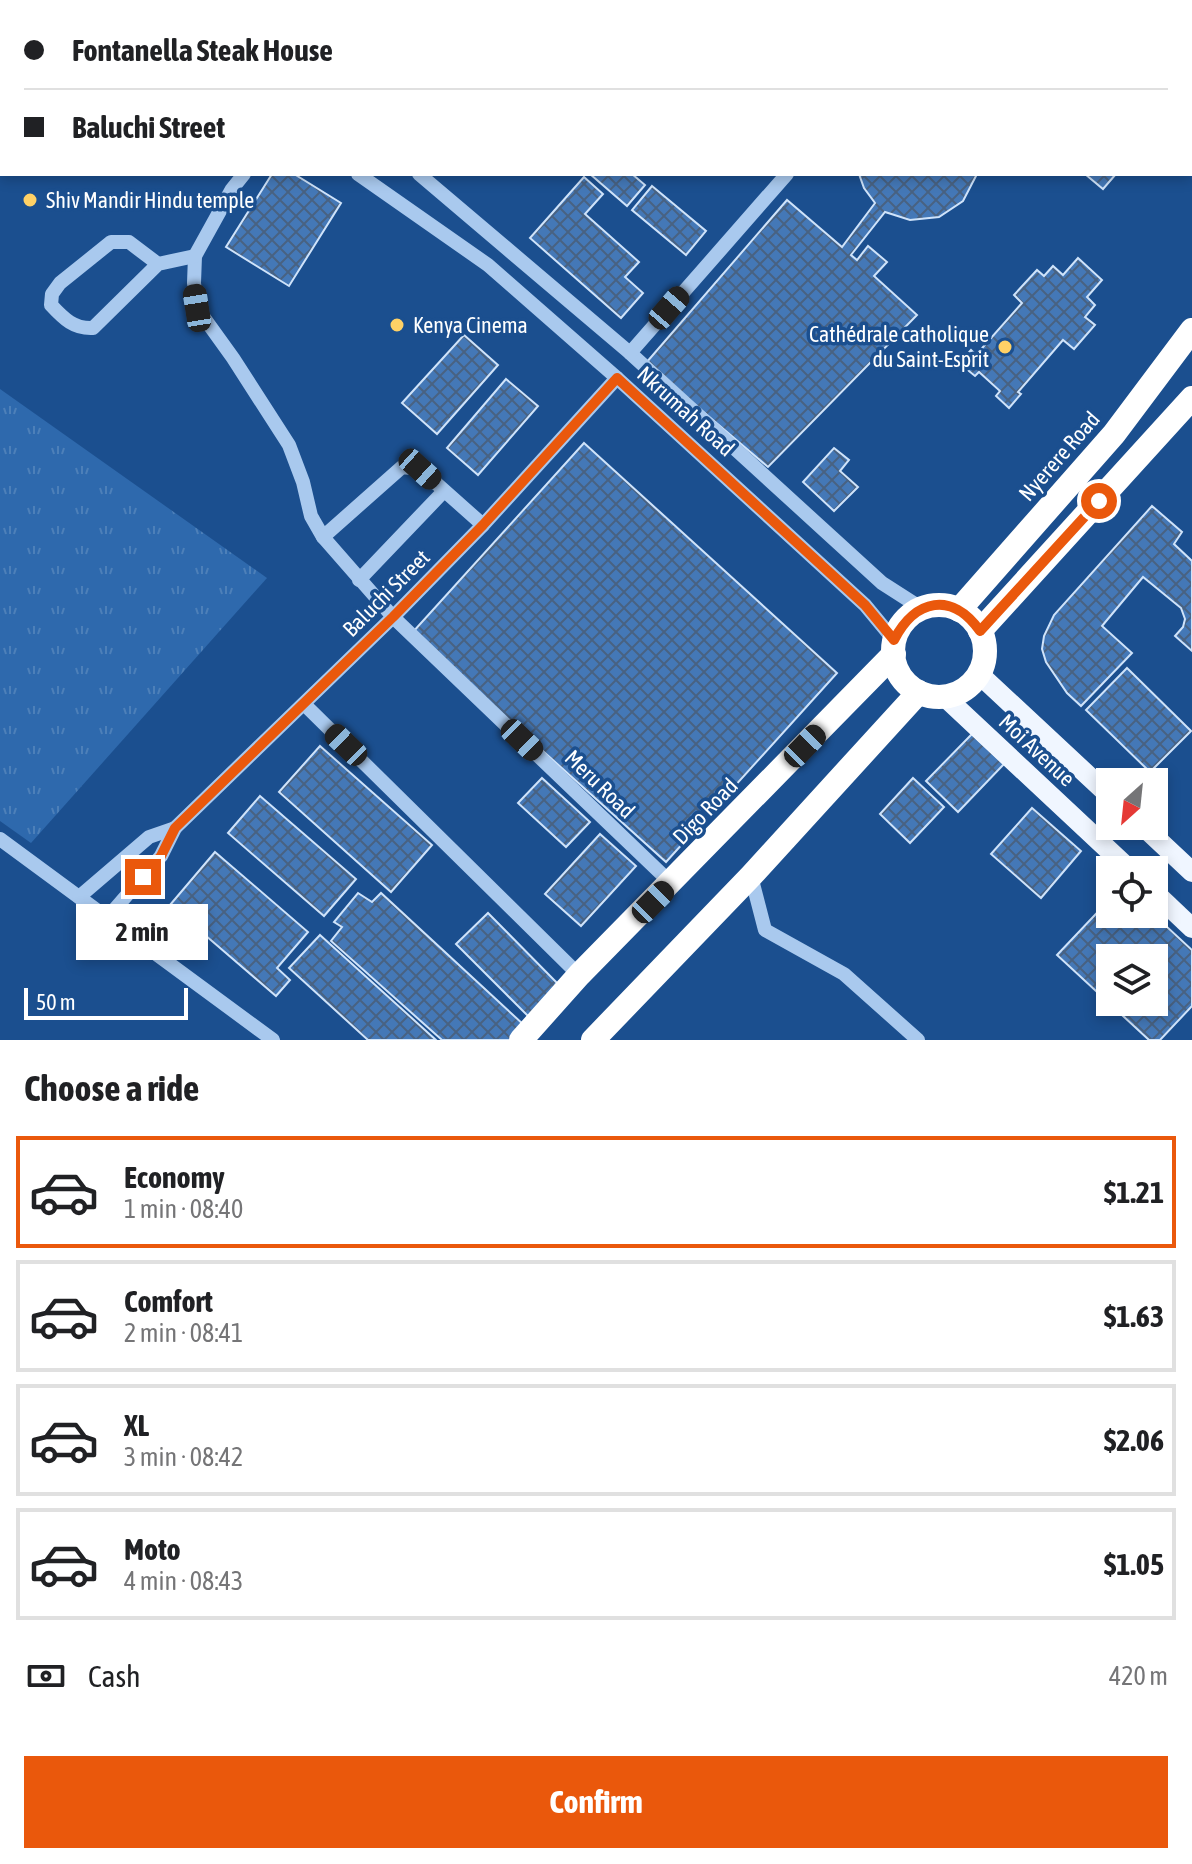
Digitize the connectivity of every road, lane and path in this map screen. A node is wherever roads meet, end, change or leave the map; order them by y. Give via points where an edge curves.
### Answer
1 (242, 176) edge
2 (361, 176) edge
3 (421, 176) edge
4 (785, 176) edge
5 (195, 256) junction
6 (158, 264) junction
7 (1189, 341) edge
8 (630, 353) junction
9 (617, 378) junction
10 (1188, 412) edge
11 (1114, 434) junction
12 (1138, 458) junction
13 (444, 491) junction
14 (483, 525) junction
15 (323, 537) junction
16 (359, 580) junction
17 (921, 608) junction
18 (959, 610) junction
19 (393, 617) junction
20 (980, 631) junction
21 (894, 647) junction
22 (979, 674) junction
23 (919, 692) junction
24 (945, 697) junction
25 (304, 704) junction
26 (1096, 783) edge
27 (175, 828) junction
28 (0, 839) edge
29 (1158, 840) edge
30 (1115, 856) edge
31 (1192, 872) edge
32 (751, 876) junction
33 (671, 883) junction
34 (79, 897) junction
35 (1168, 905) edge
36 (107, 918) junction
37 (1192, 928) edge
38 (579, 975) junction
39 (595, 1039) edge
40 (273, 1040) edge
41 (521, 1040) edge
42 (918, 1040) edge

1 - 5 street
2 - 9 street, Nkrumah Road via 488,265
3 - 8 street, Nkrumah Road
4 - 8 street
5 - 6 street
5 - 15 street, Meru Road via 197,308 289,445
6 - 6 street via 93,328 80,329 51,305 60,283 111,242 129,242
7 - 11 highway, Nyerere Road
8 - 17 street, Nkrumah Road via 882,583
9 - 14 street, Baluchi Street
9 - 21 street, Nkrumah Road via 865,605
10 - 12 highway
11 - 12 highway
11 - 18 highway, Nyerere Road
12 - 20 highway
13 - 14 street
13 - 15 street via 420,469 402,467
13 - 16 street
14 - 19 street, Baluchi Street
15 - 16 street, Meru Road
16 - 19 street, Meru Road
17 - 18 highway via 934,604
17 - 21 highway via 902,625
18 - 20 highway
19 - 25 street, Baluchi Street
19 - 33 street, Meru Road
20 - 22 highway via 985,645
21 - 23 highway via 894,663 903,680
21 - 33 highway, Digo Road
22 - 24 highway via 960,693
22 - 26 main road, Moi Avenue
23 - 24 highway
23 - 32 highway
24 - 30 main road, Moi Avenue
25 - 27 street, Baluchi Street
25 - 38 street
27 - 34 street, Baluchi Street via 149,837
27 - 36 street, Baluchi Street via 161,856
28 - 34 street
29 - 31 main road
32 - 39 highway
32 - 42 street via 765,930 844,974
33 - 38 highway, Digo Road
34 - 36 street
35 - 37 main road
36 - 40 street
38 - 41 highway, Digo Road

